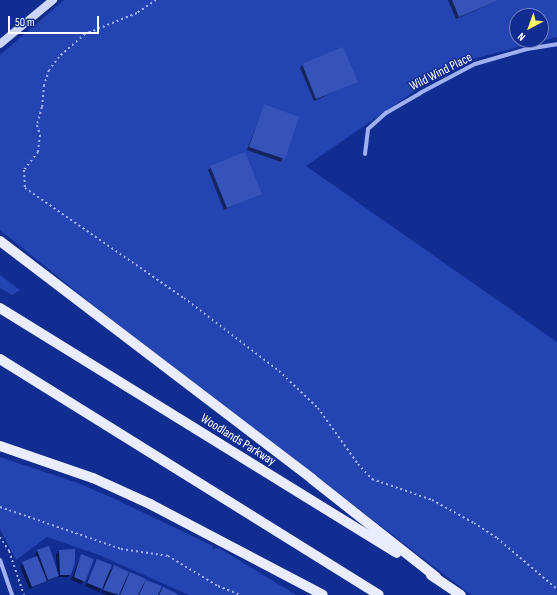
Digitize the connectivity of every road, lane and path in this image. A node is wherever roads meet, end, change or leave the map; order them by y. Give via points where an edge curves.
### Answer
1 (53, 0) edge
2 (156, 0) edge
3 (0, 44) edge
4 (557, 44) edge
5 (365, 154) dead end
6 (0, 241) edge
7 (0, 308) edge
8 (0, 359) edge
9 (0, 446) edge
10 (0, 506) edge
11 (0, 537) edge
12 (0, 560) edge
13 (436, 578) junction
14 (557, 589) edge
15 (315, 592) edge
16 (12, 595) edge
17 (24, 595) edge
18 (240, 595) edge
19 (324, 595) edge
20 (379, 595) edge
21 (461, 595) edge

1 - 3 main road
2 - 14 path via 137,13 85,34 59,57 44,85 37,125 40,135 38,152 24,170 25,188 184,298 279,371 318,408 358,464 372,479 432,500 474,523 497,538
4 - 5 street, Wild Wind Place via 527,49 474,64 420,93 386,113 368,129
6 - 13 main road via 312,479
7 - 13 main road, Woodlands Parkway
8 - 20 main road
9 - 15 main road via 93,478 150,504
10 - 18 path via 121,549 168,556 218,586
11 - 17 path via 9,551
12 - 16 street
13 - 21 main road, Woodlands Parkway
15 - 19 main road

